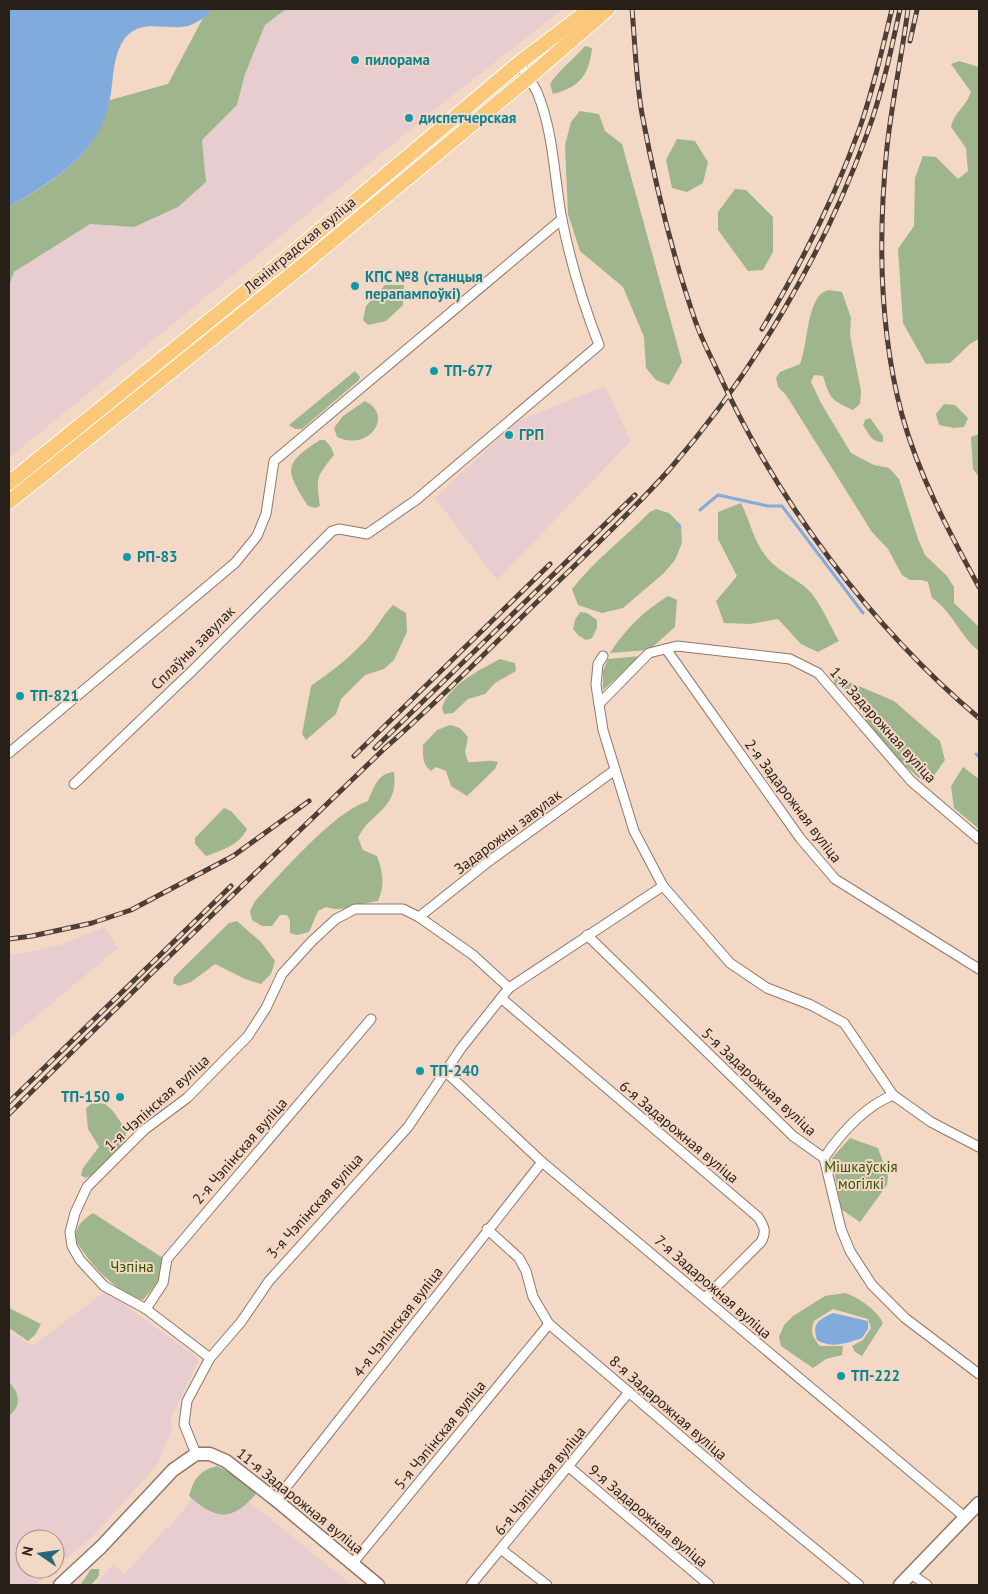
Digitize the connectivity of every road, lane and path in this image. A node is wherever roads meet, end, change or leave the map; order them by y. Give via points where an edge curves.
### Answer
1 (588, 9) edge
2 (608, 9) edge
3 (519, 63) junction
4 (528, 78) junction
5 (406, 159) junction
6 (416, 171) junction
7 (562, 219) junction
8 (293, 253) junction
9 (303, 265) junction
10 (9, 483) edge
11 (9, 500) edge
12 (666, 649) junction
13 (603, 656) dead end
14 (599, 704) junction
15 (9, 753) edge
16 (615, 770) junction
17 (74, 784) dead end
18 (979, 839) edge
19 (663, 886) junction
20 (419, 917) junction
21 (587, 935) junction
22 (979, 969) edge
23 (509, 988) junction
24 (501, 998) junction
25 (370, 1019) dead end
26 (446, 1073) junction
27 (893, 1095) junction
28 (979, 1147) edge
29 (824, 1158) junction
30 (542, 1162) junction
31 (487, 1229) junction
32 (705, 1298) junction
33 (146, 1309) junction
34 (549, 1324) junction
35 (210, 1358) junction
36 (979, 1374) edge
37 (629, 1392) junction
38 (196, 1454) junction
39 (569, 1467) junction
40 (276, 1500) junction
41 (979, 1503) edge
42 (966, 1518) junction
43 (502, 1550) junction
44 (352, 1564) junction
45 (911, 1574) junction
46 (60, 1585) edge
47 (378, 1585) edge
48 (471, 1585) edge
49 (547, 1585) edge
50 (709, 1585) edge
51 (859, 1585) edge
52 (900, 1585) edge
53 (927, 1585) edge

1 - 3 main road, Ленінградская вуліца
2 - 4 main road, Ленінградская вуліца
3 - 4 street
3 - 5 main road, Ленінградская вуліца
4 - 6 main road, Ленінградская вуліца
4 - 7 street via 537,92 552,147
5 - 6 street
5 - 8 main road, Ленінградская вуліца
6 - 9 main road, Ленінградская вуліца
7 - 15 street via 274,461 266,514 257,536 235,563
7 - 17 street, Сплаўны завулак via 578,292 599,346 416,500 368,534 332,531
8 - 9 street
8 - 10 main road, Ленінградская вуліца
9 - 11 main road, Ленінградская вуліца
12 - 14 street, 1-я Задарожная вуліца via 649,653
12 - 18 street, 1-я Задарожная вуліца via 677,646 790,659 818,673 911,780
12 - 22 street, 2-я Задарожная вуліца via 800,838 835,880
13 - 14 street via 598,664 596,685
14 - 16 street
16 - 19 street via 634,831
16 - 20 street, Задарожны завулак via 488,862
19 - 21 street, 3-я Чэпінская вуліца
19 - 27 street via 730,963 767,988 844,1023
20 - 23 street via 473,956
20 - 33 street, 1-я Чэпінская вуліца via 403,909 386,908 355,909 336,919 282,974 248,1036 187,1098 144,1130 87,1187 72,1222 72,1246 104,1286
21 - 23 street, 3-я Чэпінская вуліца
21 - 29 street, 5-я Задарожная вуліца via 793,1136
23 - 24 street, 3-я Чэпінская вуліца
24 - 26 street, 3-я Чэпінская вуліца
24 - 32 street, 6-я Задарожная вуліца via 758,1217 764,1226 765,1235 761,1242
25 - 33 street, 2-я Чэпінская вуліца via 167,1259 163,1283
26 - 30 street, 7-я Задарожная вуліца
26 - 35 street, 3-я Чэпінская вуліца via 408,1127 269,1281 241,1322
27 - 28 street via 932,1122
27 - 29 street via 878,1101 839,1136
29 - 36 street via 841,1229 850,1251 872,1285 905,1318
30 - 31 street, 4-я Чэпінская вуліца
30 - 32 street, 7-я Задарожная вуліца
31 - 34 street, 8-я Задарожная вуліца via 519,1258 533,1297
31 - 40 street, 4-я Чэпінская вуліца
32 - 42 street, 7-я Задарожная вуліца
33 - 35 street
34 - 37 street, 8-я Задарожная вуліца
34 - 44 street, 5-я Чэпінская вуліца
35 - 38 street, 3-я Чэпінская вуліца via 187,1401 184,1424
37 - 39 street, 6-я Чэпінская вуліца
37 - 51 street, 8-я Задарожная вуліца
38 - 40 main road, 11-я Задарожная вуліца via 210,1454 226,1461
38 - 46 main road via 173,1470 101,1547
39 - 43 street, 6-я Чэпінская вуліца
39 - 50 street, 9-я Задарожная вуліца
40 - 44 main road, 11-я Задарожная вуліца
41 - 42 main road
42 - 45 main road
43 - 48 street, 6-я Чэпінская вуліца
43 - 49 street
44 - 47 main road, 11-я Задарожная вуліца
45 - 52 main road
45 - 53 street

